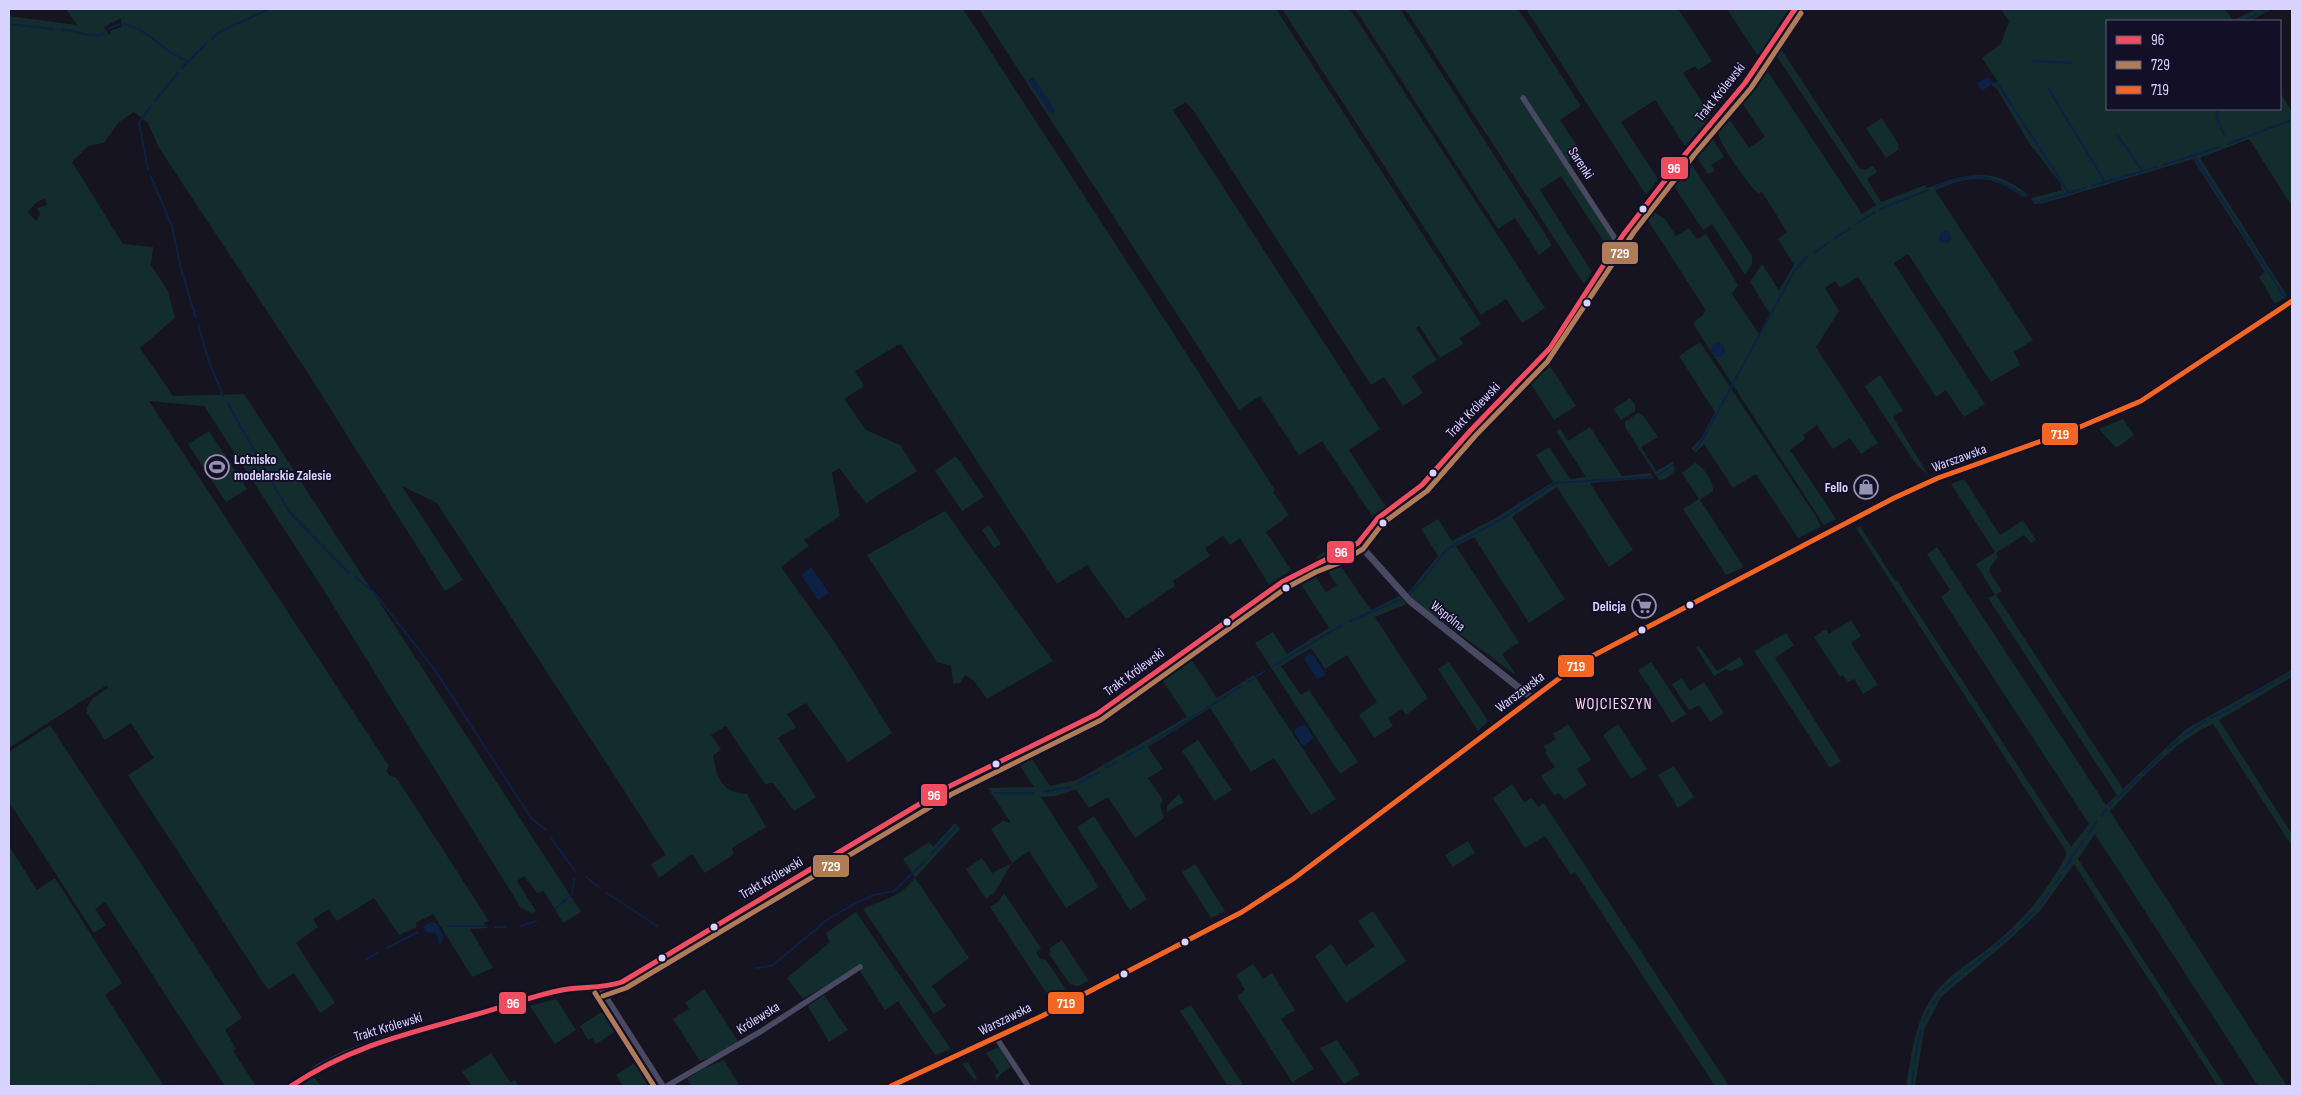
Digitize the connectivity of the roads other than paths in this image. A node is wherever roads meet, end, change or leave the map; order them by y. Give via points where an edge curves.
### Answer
1 (1795, 9) edge
2 (1523, 98) dead end
3 (1618, 243) junction
4 (2292, 300) edge
5 (1358, 543) junction
6 (1532, 698) junction
7 (860, 967) dead end
8 (601, 990) junction
9 (996, 1037) junction
10 (291, 1086) edge
11 (663, 1086) edge
12 (667, 1086) edge
13 (890, 1086) edge
14 (1028, 1086) edge

1 - 3 street, Trakt Królewski via 1745,83 1687,152
2 - 3 street, Sarenki
3 - 5 street, Trakt Królewski via 1542,357 1470,430 1422,485 1378,518
4 - 6 main road, Warszawska via 2142,401 1938,478 1894,498 1580,662
5 - 6 street, Wspólna via 1410,601
5 - 8 street, Trakt Królewski via 1282,582 1096,714 948,787 622,982
6 - 9 main road, Warszawska via 1267,897 1190,940
7 - 12 street, Królewska via 760,1032
8 - 10 street, Trakt Królewski via 562,990 384,1040 346,1054
8 - 11 street
9 - 13 main road, Warszawska
9 - 14 street

